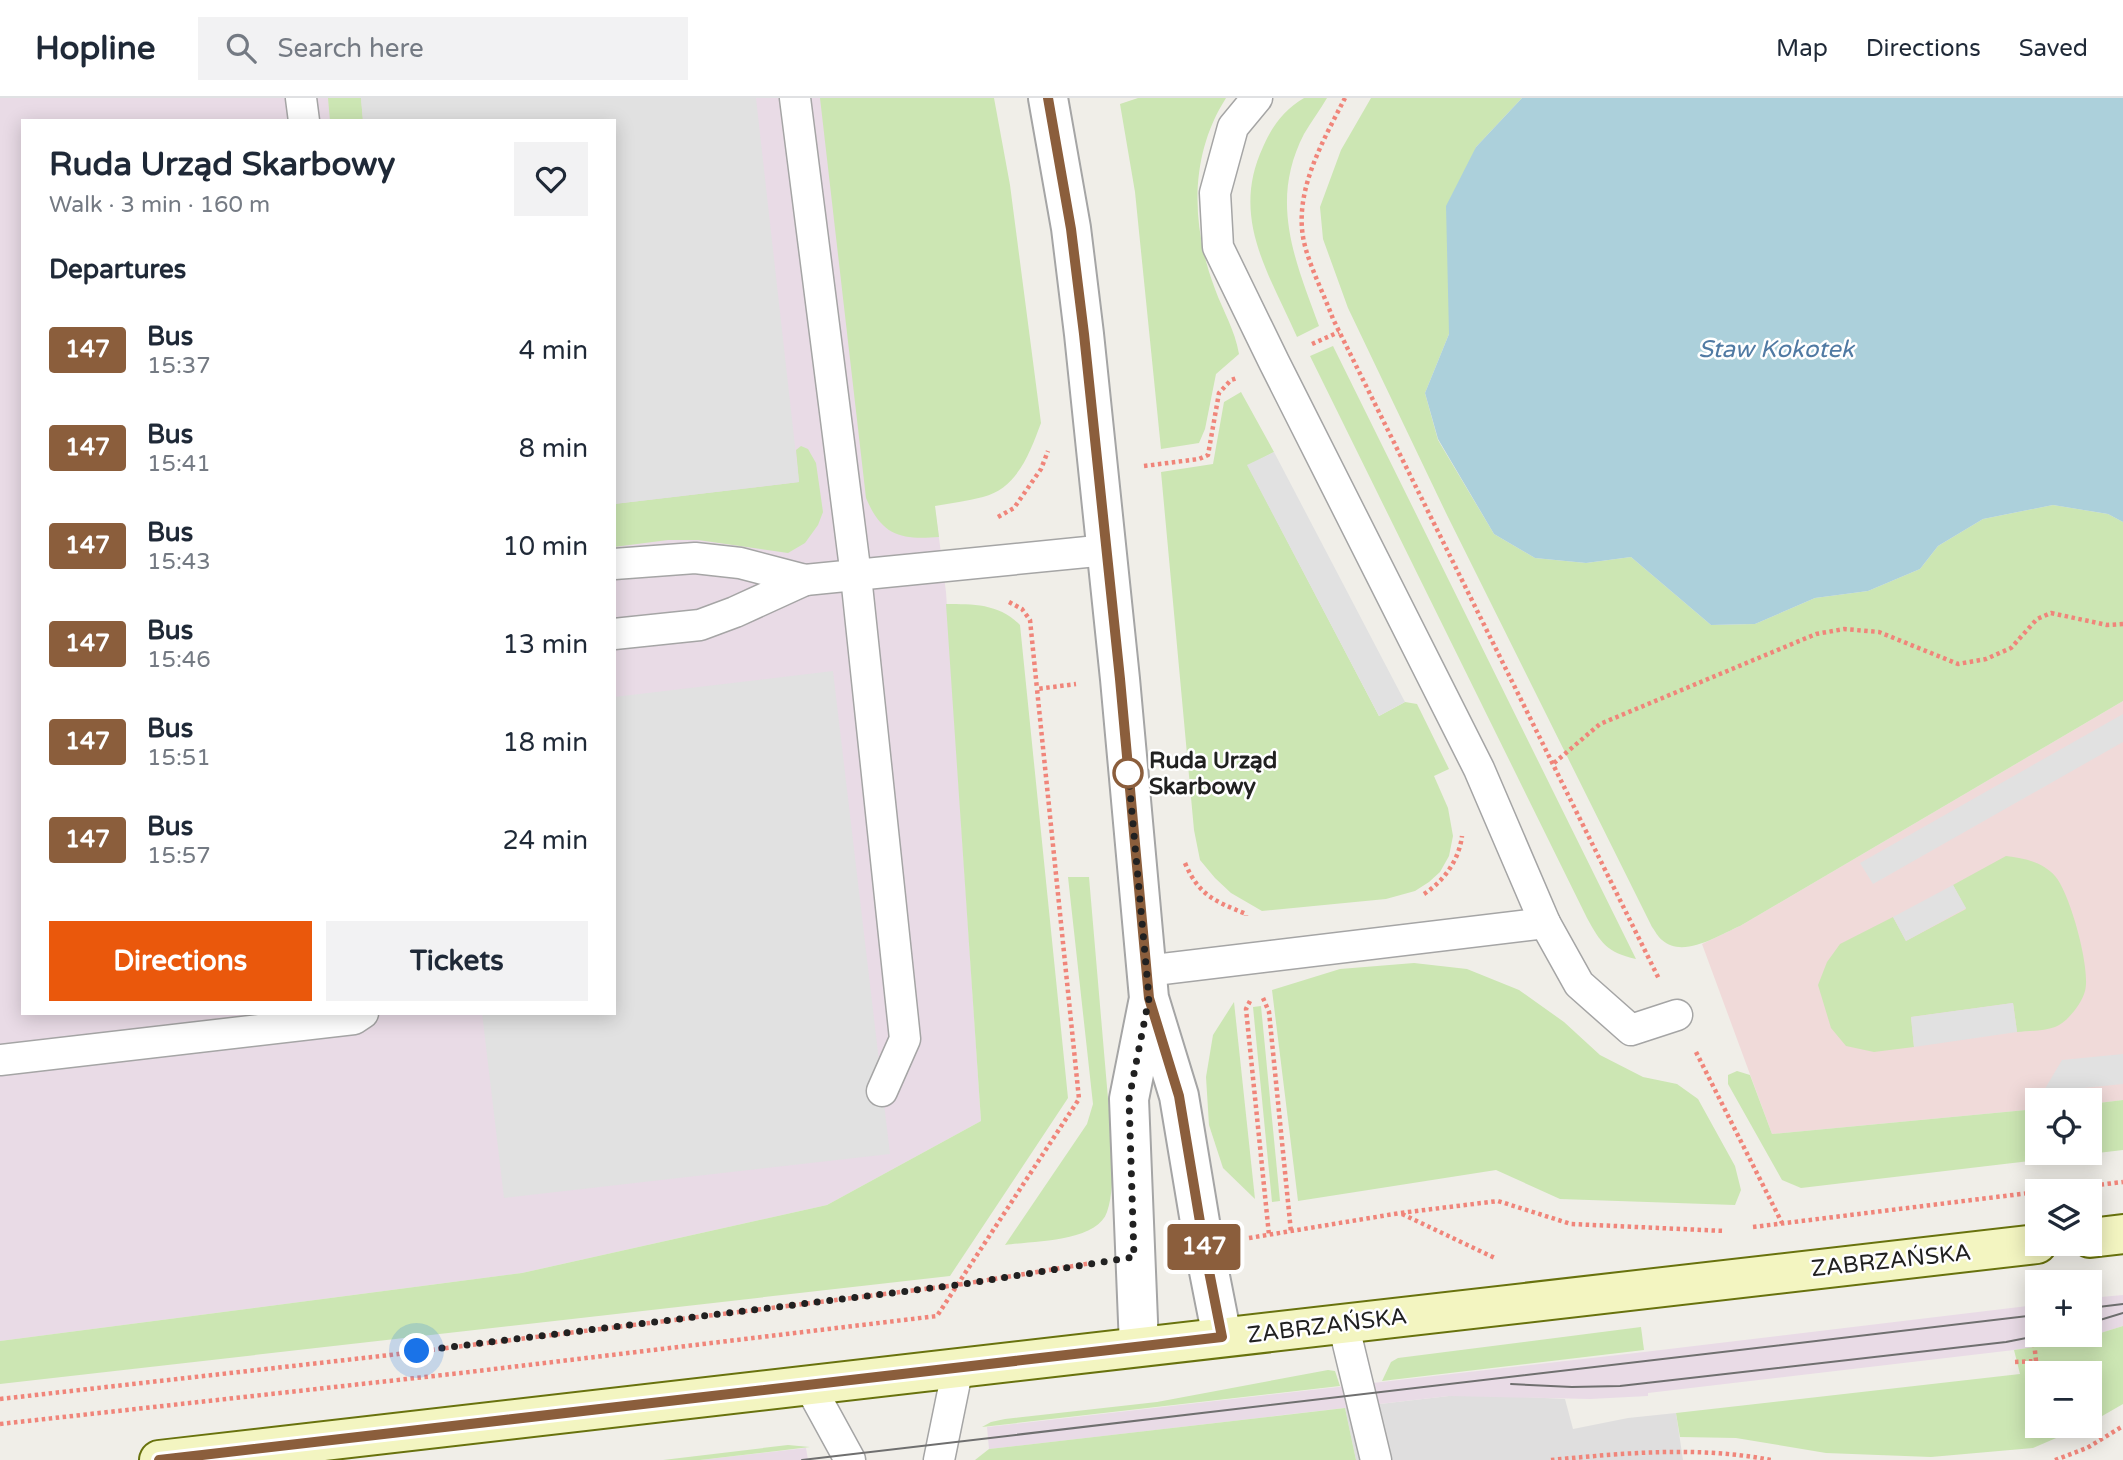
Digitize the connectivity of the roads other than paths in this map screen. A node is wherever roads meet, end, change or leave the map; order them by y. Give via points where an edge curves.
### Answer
1 (301, 98) edge
2 (795, 98) edge
3 (1048, 98) edge
4 (1257, 98) edge
5 (304, 119) edge
6 (1107, 550) junction
7 (616, 564) edge
8 (856, 576) junction
9 (805, 580) junction
10 (616, 634) edge
11 (1545, 923) junction
12 (1148, 985) junction
13 (360, 1015) edge
14 (1677, 1015) road end
15 (0, 1060) edge
16 (882, 1091) dead end
17 (2123, 1234) edge
18 (2102, 1237) edge
19 (2025, 1245) edge
20 (1343, 1323) junction
21 (1222, 1337) junction
22 (1139, 1346) junction
23 (958, 1367) junction
24 (809, 1385) junction
25 (159, 1460) edge
26 (850, 1460) edge
27 (939, 1460) edge
28 (1376, 1460) edge

1 - 5 lane
2 - 8 lane
3 - 6 street via 1071,229
4 - 11 lane via 1233,127 1215,193 1218,247 1479,769
6 - 8 lane
6 - 12 street
7 - 9 lane via 695,558 740,563
8 - 9 lane
8 - 16 lane via 905,1039
9 - 10 lane via 700,625
11 - 12 lane via 1250,959
11 - 14 lane via 1579,984 1631,1030
12 - 21 street via 1179,1096
12 - 22 street via 1129,1099
13 - 15 lane
17 - 18 main road
19 - 20 main road, ZABRZAŃSKA
20 - 21 main road, ZABRZAŃSKA
20 - 28 lane
21 - 22 main road, ZABRZAŃSKA
22 - 23 main road, ZABRZAŃSKA
23 - 24 main road, ZABRZAŃSKA
23 - 27 lane
24 - 25 main road, ZABRZAŃSKA
24 - 26 lane

